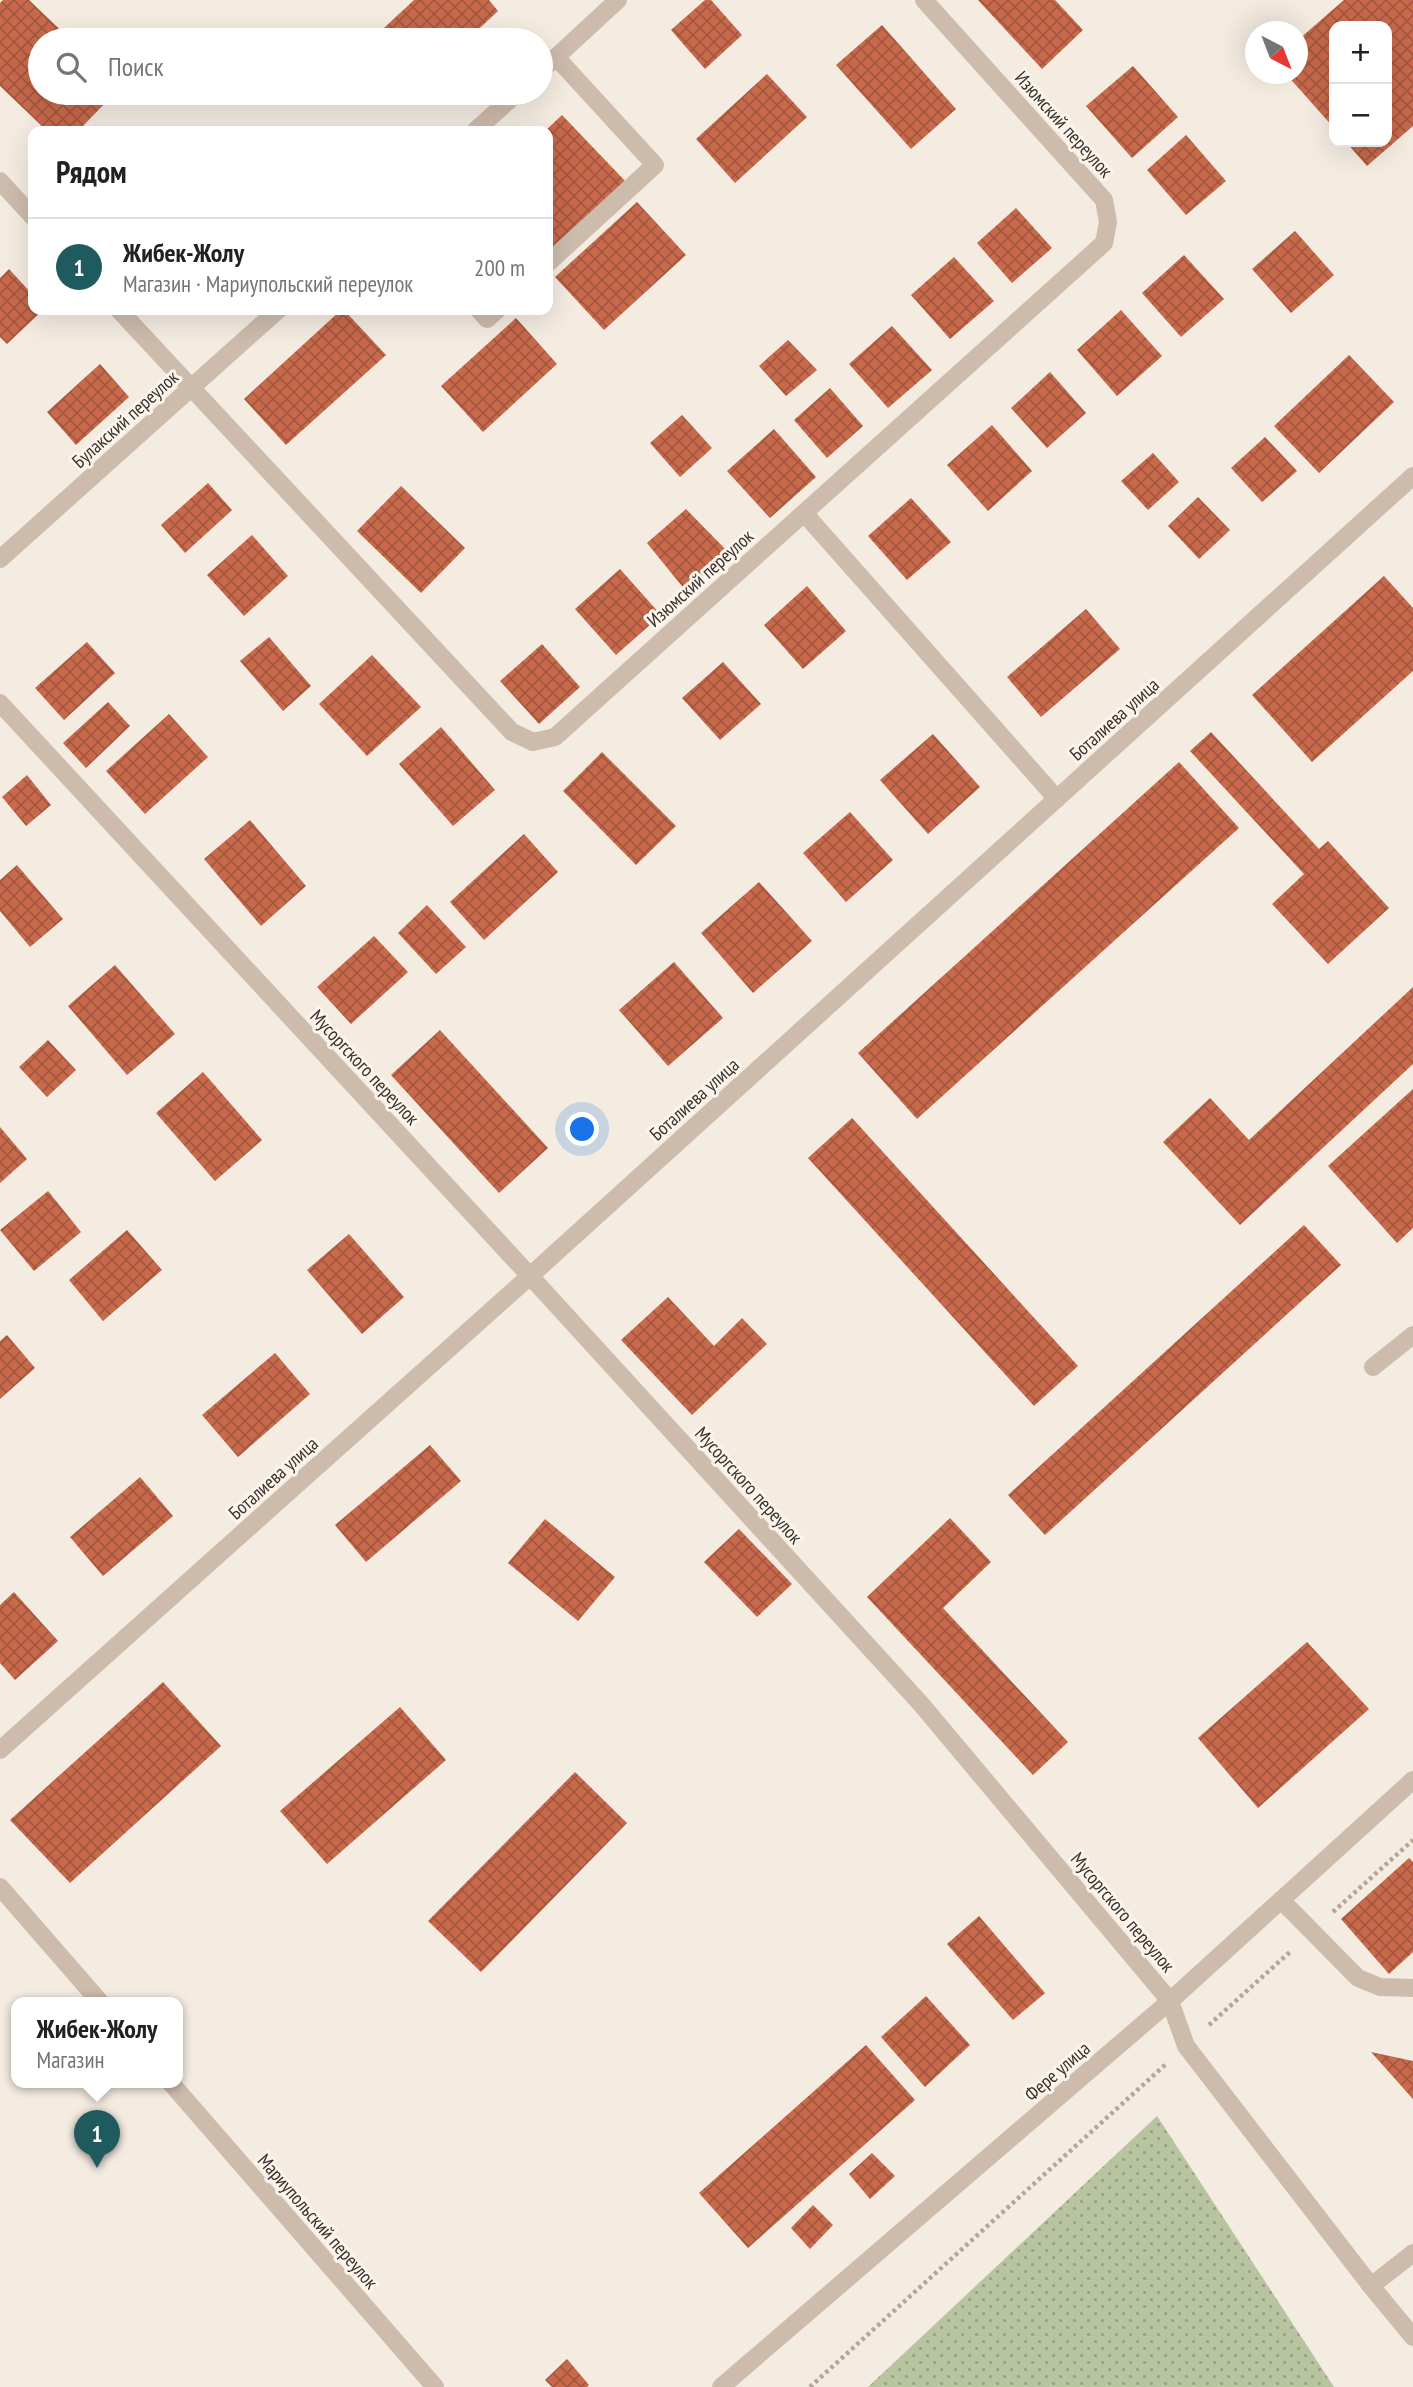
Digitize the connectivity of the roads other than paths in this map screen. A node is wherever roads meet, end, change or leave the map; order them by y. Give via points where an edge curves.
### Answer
1 (618, 0) edge
2 (924, 0) edge
3 (556, 57) junction
4 (553, 60) edge
5 (504, 105) edge
6 (481, 126) edge
7 (0, 181) edge
8 (28, 212) edge
9 (553, 258) edge
10 (124, 315) edge
11 (272, 315) edge
12 (192, 387) junction
13 (1413, 476) edge
14 (804, 513) junction
15 (0, 558) edge
16 (0, 702) edge
17 (1057, 799) junction
18 (530, 1276) junction
19 (1413, 1335) edge
20 (1373, 1367) dead end
21 (0, 1750) edge
22 (1413, 1780) edge
23 (0, 1887) edge
24 (1281, 1900) junction
25 (1413, 1988) edge
26 (96, 1997) edge
27 (1170, 2001) junction
28 (175, 2088) edge
29 (1413, 2253) edge
30 (1371, 2286) junction
31 (1413, 2337) edge
32 (435, 2387) edge
33 (721, 2387) edge

1 - 3 street
2 - 14 street, Изюмский переулок via 1104,200 1108,222 1104,243
3 - 4 street
3 - 9 street via 655,165
5 - 6 street
7 - 8 street
10 - 12 street, Изюмский переулок
11 - 12 street, Булакский переулок
12 - 14 street, Изюмский переулок via 512,732 533,742 555,737
12 - 15 street, Булакский переулок
13 - 17 street, Боталиева улица
14 - 17 street
16 - 18 street, Мусоргского переулок
17 - 18 street, Боталиева улица
18 - 21 street, Боталиева улица
18 - 27 street, Мусоргского переулок via 921,1704
19 - 20 street
22 - 24 street, Фере улица
23 - 26 street
24 - 25 street via 1358,1978 1380,1987
24 - 27 street, Фере улица
27 - 30 street, Мусоргского переулок via 1186,2046
27 - 33 street, Фере улица
28 - 32 street, Мариупольский переулок
29 - 30 street
30 - 31 street, Мусоргского переулок

